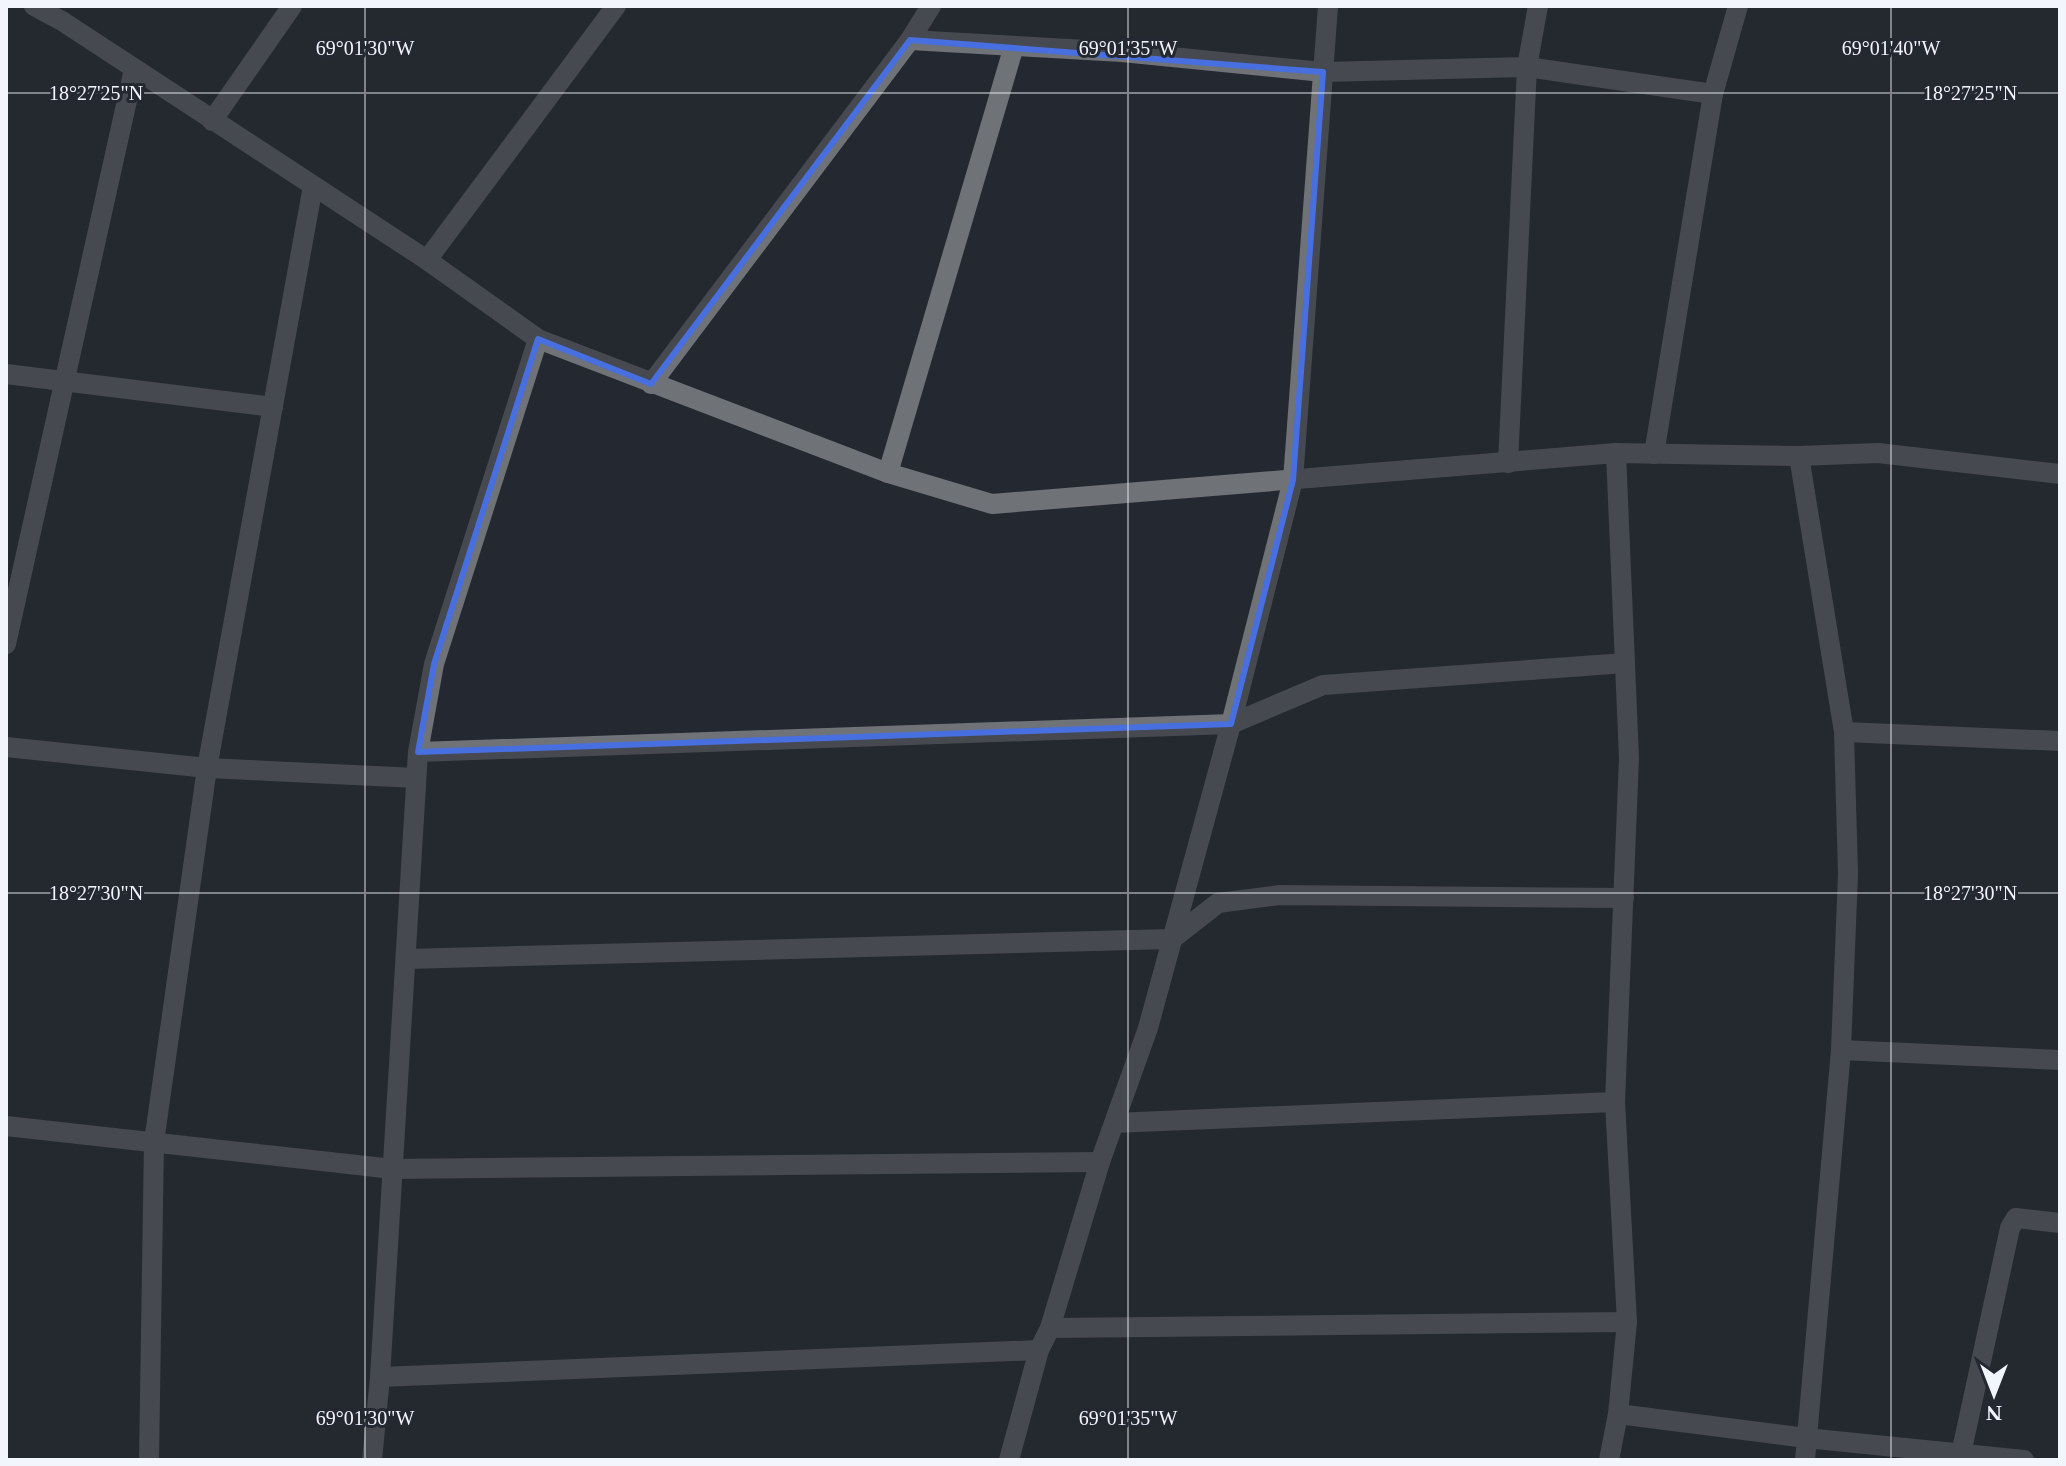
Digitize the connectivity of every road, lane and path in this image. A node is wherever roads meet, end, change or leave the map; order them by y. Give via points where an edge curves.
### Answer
1 (34, 6) edge
2 (292, 6) edge
3 (616, 6) edge
4 (931, 6) edge
5 (1328, 6) edge
6 (1538, 6) edge
7 (1738, 6) edge
8 (66, 14) edge
9 (910, 40) junction
10 (1014, 46) junction
11 (1527, 67) junction
12 (134, 69) junction
13 (1323, 72) junction
14 (1713, 94) junction
15 (212, 121) junction
16 (313, 186) junction
17 (427, 260) junction
18 (538, 339) junction
19 (6, 374) edge
20 (65, 382) junction
21 (651, 384) junction
22 (273, 407) junction
23 (1616, 453) junction
24 (1654, 454) junction
25 (1799, 456) junction
26 (1508, 463) junction
27 (888, 473) junction
28 (2060, 474) edge
29 (1293, 480) junction
30 (6, 644) edge
31 (1625, 663) junction
32 (1231, 724) junction
33 (1844, 732) junction
34 (2060, 741) edge
35 (6, 747) edge
36 (418, 752) junction
37 (207, 768) junction
38 (416, 778) junction
39 (1624, 898) junction
40 (1172, 939) junction
41 (406, 959) junction
42 (1841, 1050) junction
43 (2060, 1060) edge
44 (1615, 1102) junction
45 (1114, 1123) junction
46 (6, 1126) edge
47 (154, 1142) junction
48 (1100, 1162) junction
49 (393, 1169) junction
50 (2060, 1223) edge
51 (1627, 1322) junction
52 (1050, 1328) junction
53 (1039, 1350) junction
54 (380, 1377) junction
55 (1618, 1414) junction
56 (1806, 1438) junction
57 (1961, 1454) junction
58 (149, 1460) edge
59 (372, 1460) edge
60 (1009, 1460) edge
61 (1609, 1460) edge
62 (1805, 1460) edge
63 (2024, 1460) edge

1 - 8 street
2 - 15 street
3 - 17 street
4 - 9 street
5 - 13 street
6 - 11 street
7 - 14 street
8 - 12 street
9 - 10 street
9 - 21 street
10 - 13 street
10 - 27 street
11 - 13 street
11 - 14 street
11 - 26 street
12 - 15 street
12 - 20 street
13 - 29 street
14 - 24 street
15 - 16 street
16 - 17 street
16 - 22 street
17 - 18 street
18 - 21 street
18 - 36 street via 434,664
19 - 20 street
20 - 22 street
20 - 30 street
21 - 27 street
22 - 37 street
23 - 24 street
23 - 26 street
23 - 31 street
24 - 25 street
25 - 28 street via 1878,453
25 - 33 street
26 - 29 street
27 - 29 street via 992,504
29 - 32 street
31 - 32 street via 1323,685
31 - 39 street via 1629,758
32 - 36 street
32 - 40 street
33 - 34 street
33 - 42 street via 1848,874
35 - 37 street
36 - 38 street
37 - 38 street
37 - 47 street
38 - 41 street
39 - 40 street via 1280,895 1218,903
39 - 44 street
40 - 41 street
40 - 45 street
41 - 49 street
42 - 43 street
42 - 56 street
44 - 45 street
44 - 51 street
45 - 48 street
46 - 47 street
47 - 49 street
47 - 58 street
48 - 49 street
48 - 52 street
49 - 54 street
50 - 57 street via 2016,1218 2010,1228
51 - 52 street
51 - 55 street
52 - 53 street
53 - 54 street
53 - 60 street
54 - 59 street
55 - 56 street
55 - 61 street
56 - 57 street
56 - 62 street
57 - 63 street

